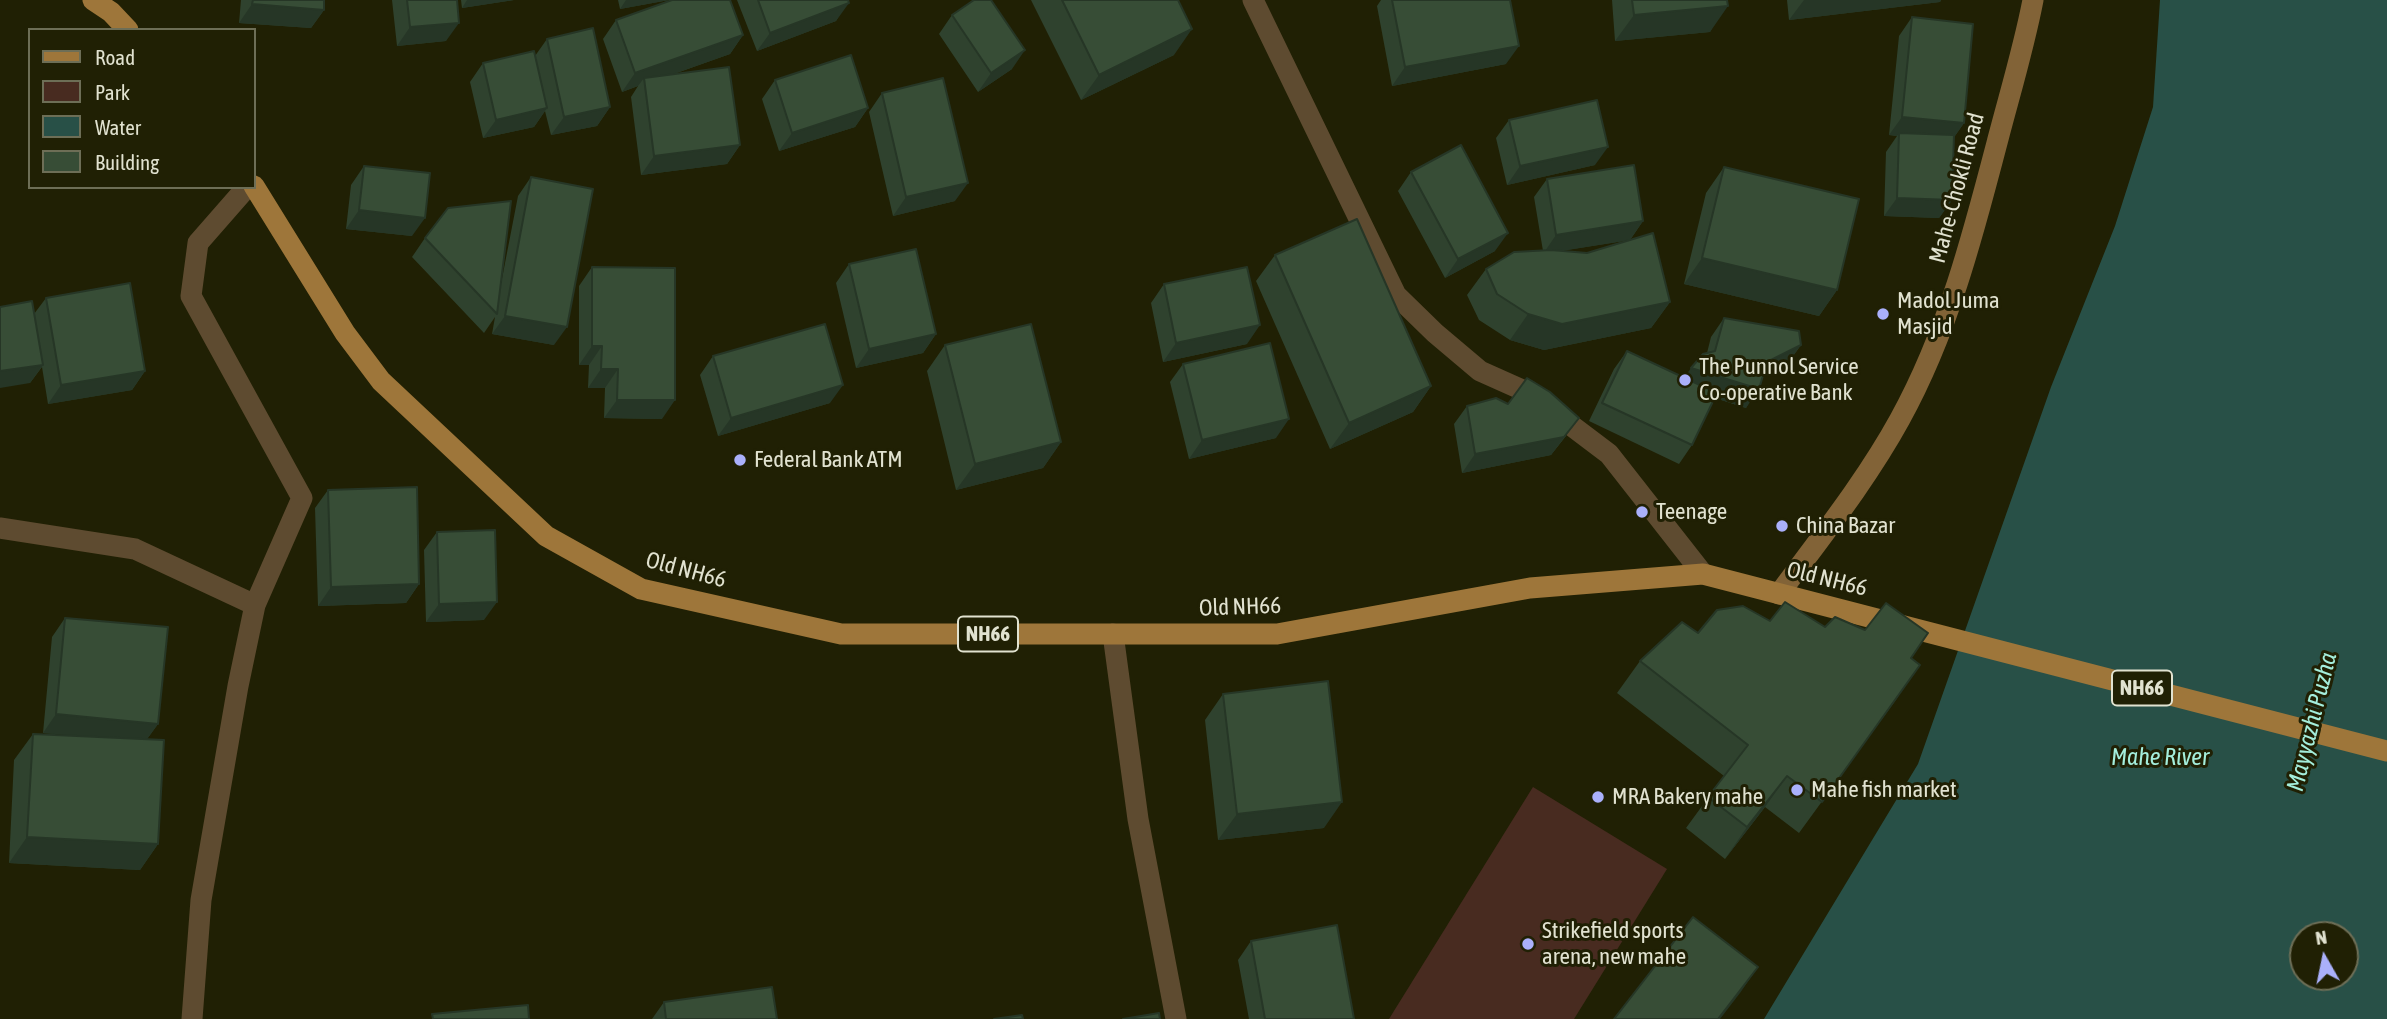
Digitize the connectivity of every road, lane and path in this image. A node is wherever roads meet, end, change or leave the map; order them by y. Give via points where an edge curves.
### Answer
1 (93, 0) edge
2 (1253, 0) edge
3 (2033, 0) edge
4 (126, 28) edge
5 (245, 189) edge
6 (256, 189) edge
7 (0, 528) edge
8 (1703, 574) junction
9 (1779, 594) junction
10 (255, 605) junction
11 (1113, 634) junction
12 (2387, 751) edge
13 (192, 1019) edge
14 (1177, 1019) edge

1 - 4 main road
2 - 8 street via 1396,295 1480,371 1527,392 1609,454
3 - 9 street, Mahe-Chokli Road via 1960,276 1933,355 1866,475
5 - 10 street via 198,243 191,296 302,498
6 - 11 main road, Old NH66 / NH66 via 381,382 546,536 641,589 841,634
7 - 10 street via 135,549
8 - 9 main road, Old NH66 / NH66
8 - 11 main road, Old NH66 / NH66 via 1530,588 1277,634
9 - 12 main road, Old NH66 / NH66
10 - 13 street via 201,900
11 - 14 street via 1138,819

